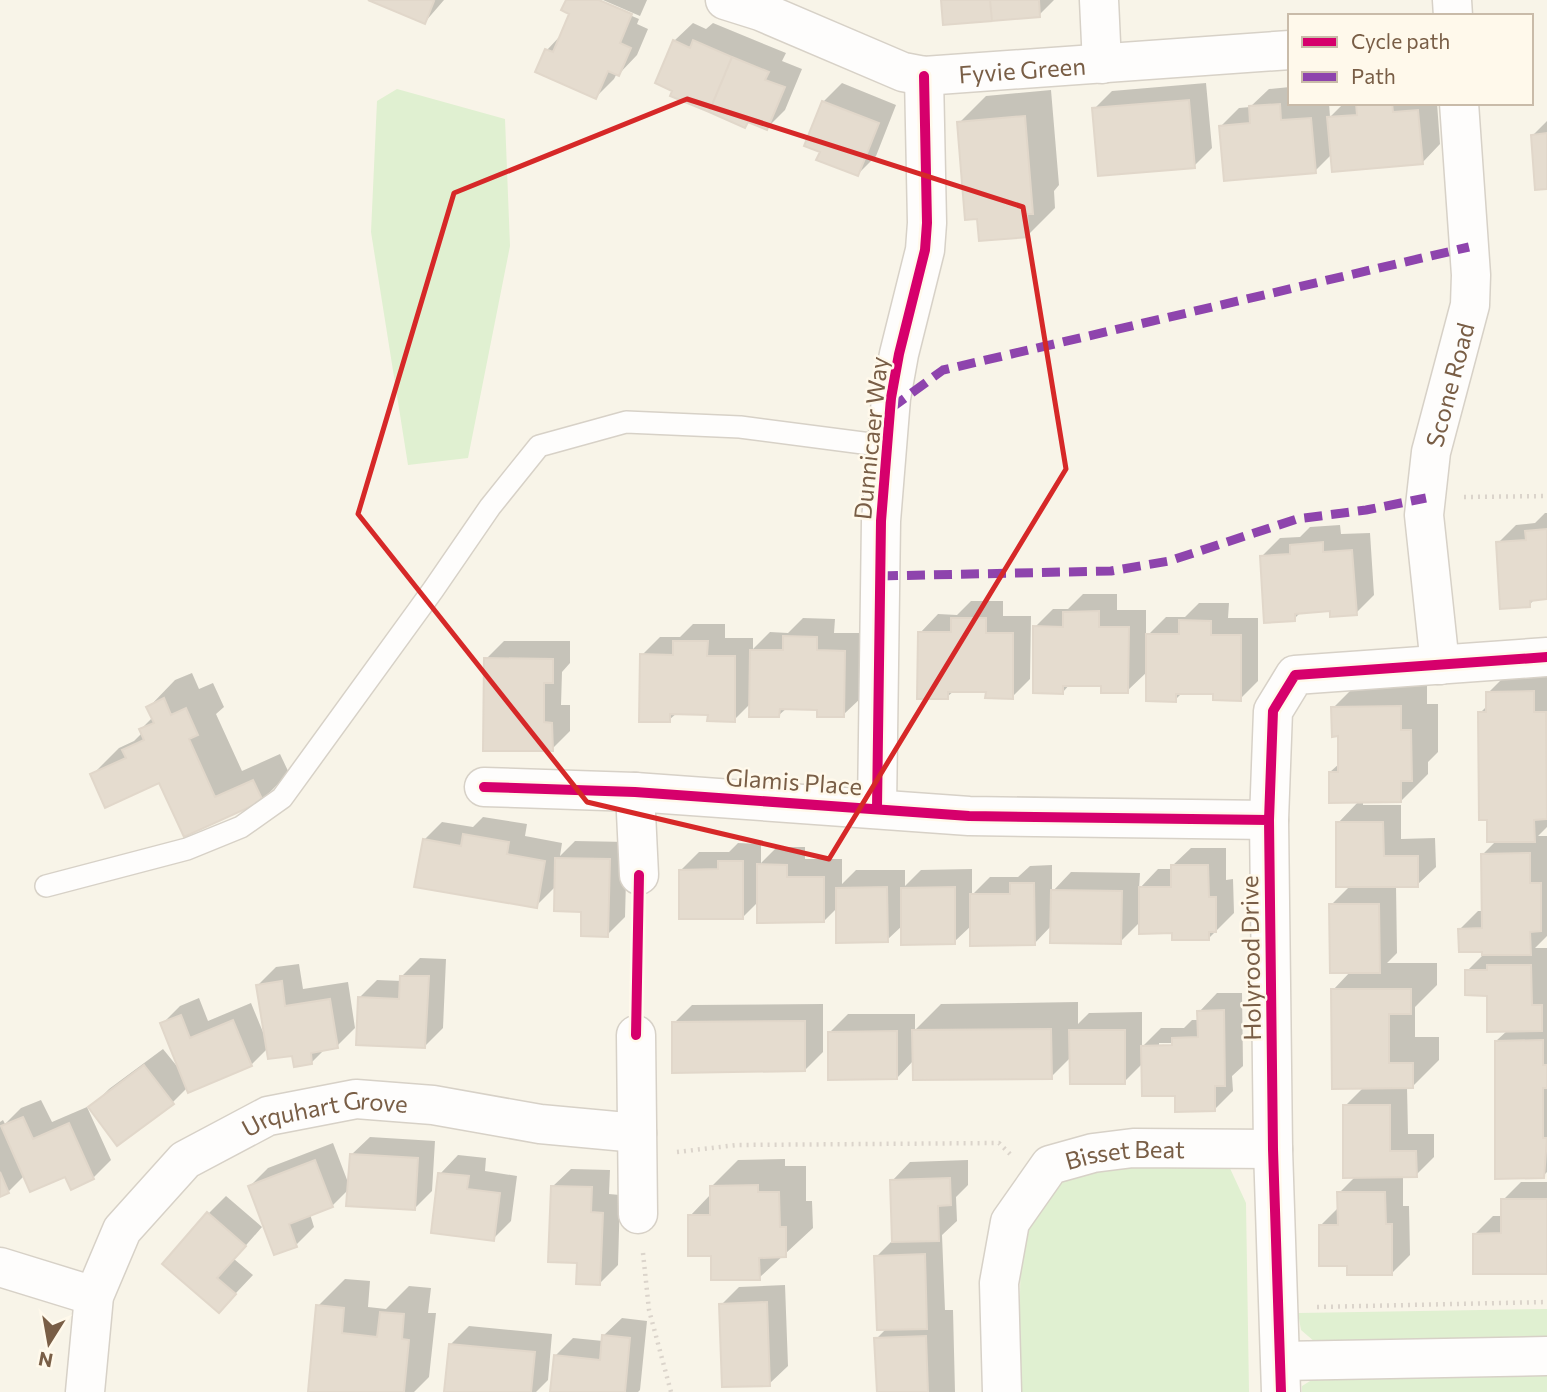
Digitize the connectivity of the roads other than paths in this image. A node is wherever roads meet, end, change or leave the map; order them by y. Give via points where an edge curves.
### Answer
1 (725, 0) edge
2 (1099, 0) edge
3 (1288, 50) edge
4 (1102, 64) junction
5 (924, 76) junction
6 (1459, 105) edge
7 (886, 446) junction
8 (1547, 657) edge
9 (1440, 665) junction
10 (484, 787) dead end
11 (635, 792) junction
12 (877, 808) junction
13 (1269, 820) junction
14 (639, 874) dead end
15 (46, 886) dead end
16 (636, 1035) dead end
17 (637, 1145) junction
18 (1273, 1149) junction
19 (638, 1214) road end
20 (0, 1267) edge
21 (94, 1296) junction
22 (1547, 1356) edge
23 (1281, 1376) edge
24 (85, 1392) edge
25 (1002, 1392) edge

1 - 5 street, Fyvie Green via 903,72
2 - 4 street
3 - 4 street, Fyvie Green
4 - 5 street, Fyvie Green
5 - 7 street, Dunnicaer Way via 925,250 899,354
6 - 9 street, Scone Road via 1470,304 1431,452 1424,514
7 - 12 street, Dunnicaer Way via 880,535
7 - 15 lane via 740,427 626,422 539,446 490,507 282,798 241,827 187,849
8 - 9 street
9 - 13 street, Holyrood Drive via 1295,675 1273,711
10 - 11 street, Glamis Place
11 - 12 street, Glamis Place
11 - 14 street
12 - 13 street, Glamis Place via 969,816
13 - 18 street, Holyrood Drive
16 - 17 street
17 - 19 street
17 - 21 street, Urquhart Grove via 433,1105 356,1099 268,1116 185,1160 122,1230
18 - 23 street, Holyrood Drive
18 - 25 street, Bisset Beat via 1133,1148 1050,1165 1010,1222 999,1283
20 - 21 street
21 - 24 street
22 - 23 street

